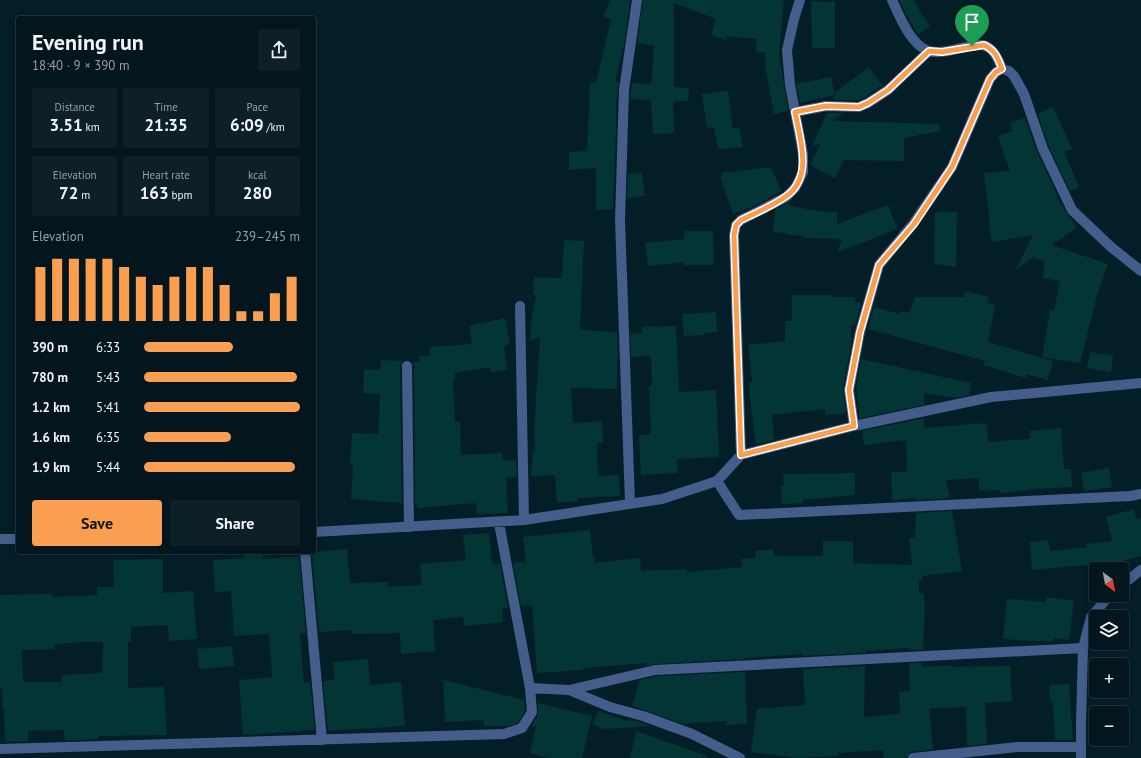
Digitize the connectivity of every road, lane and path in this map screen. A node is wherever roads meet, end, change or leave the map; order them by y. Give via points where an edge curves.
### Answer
1 (637, 0) edge
2 (800, 0) edge
3 (892, 0) edge
4 (929, 51) junction
5 (1002, 69) junction
6 (795, 112) junction
7 (1141, 271) edge
8 (520, 306) dead end
9 (407, 366) dead end
10 (1141, 383) edge
11 (854, 426) junction
12 (741, 455) junction
13 (717, 481) junction
14 (1141, 494) edge
15 (630, 503) junction
16 (524, 520) junction
17 (499, 523) junction
18 (409, 527) junction
19 (316, 532) edge
20 (0, 539) edge
21 (16, 539) edge
22 (305, 554) edge
23 (1141, 570) edge
24 (1129, 579) edge
25 (1104, 602) edge
26 (1083, 648) junction
27 (530, 688) junction
28 (569, 690) junction
29 (322, 740) junction
30 (1081, 747) junction
31 (0, 748) edge
32 (740, 758) edge
33 (913, 758) edge
34 (1081, 758) edge

1 - 15 street via 624,90 620,220
2 - 6 street via 787,50
3 - 4 street via 901,20 917,44
4 - 5 street via 942,52 984,45 991,48
4 - 6 street via 888,90 868,103 859,107 826,106
5 - 7 street via 1014,76 1024,94 1043,149 1072,210
5 - 11 street via 990,79 952,167 914,224 879,265 860,332 849,390
6 - 12 street via 803,154 803,172 795,188 786,197 741,220 736,225 734,235
8 - 16 street
9 - 18 street
10 - 11 street via 991,397
11 - 12 street
12 - 13 street
13 - 14 street via 738,515
13 - 15 street via 662,499
15 - 16 street
16 - 17 street
17 - 18 street
17 - 27 street
18 - 19 street
20 - 21 street
22 - 29 street
23 - 24 street
25 - 26 street via 1091,617
26 - 28 street via 655,670
26 - 30 street
27 - 28 street
27 - 29 street via 532,712 522,728 504,734
28 - 32 street via 610,707 692,734
29 - 31 street
30 - 33 street via 1018,747
30 - 34 street

